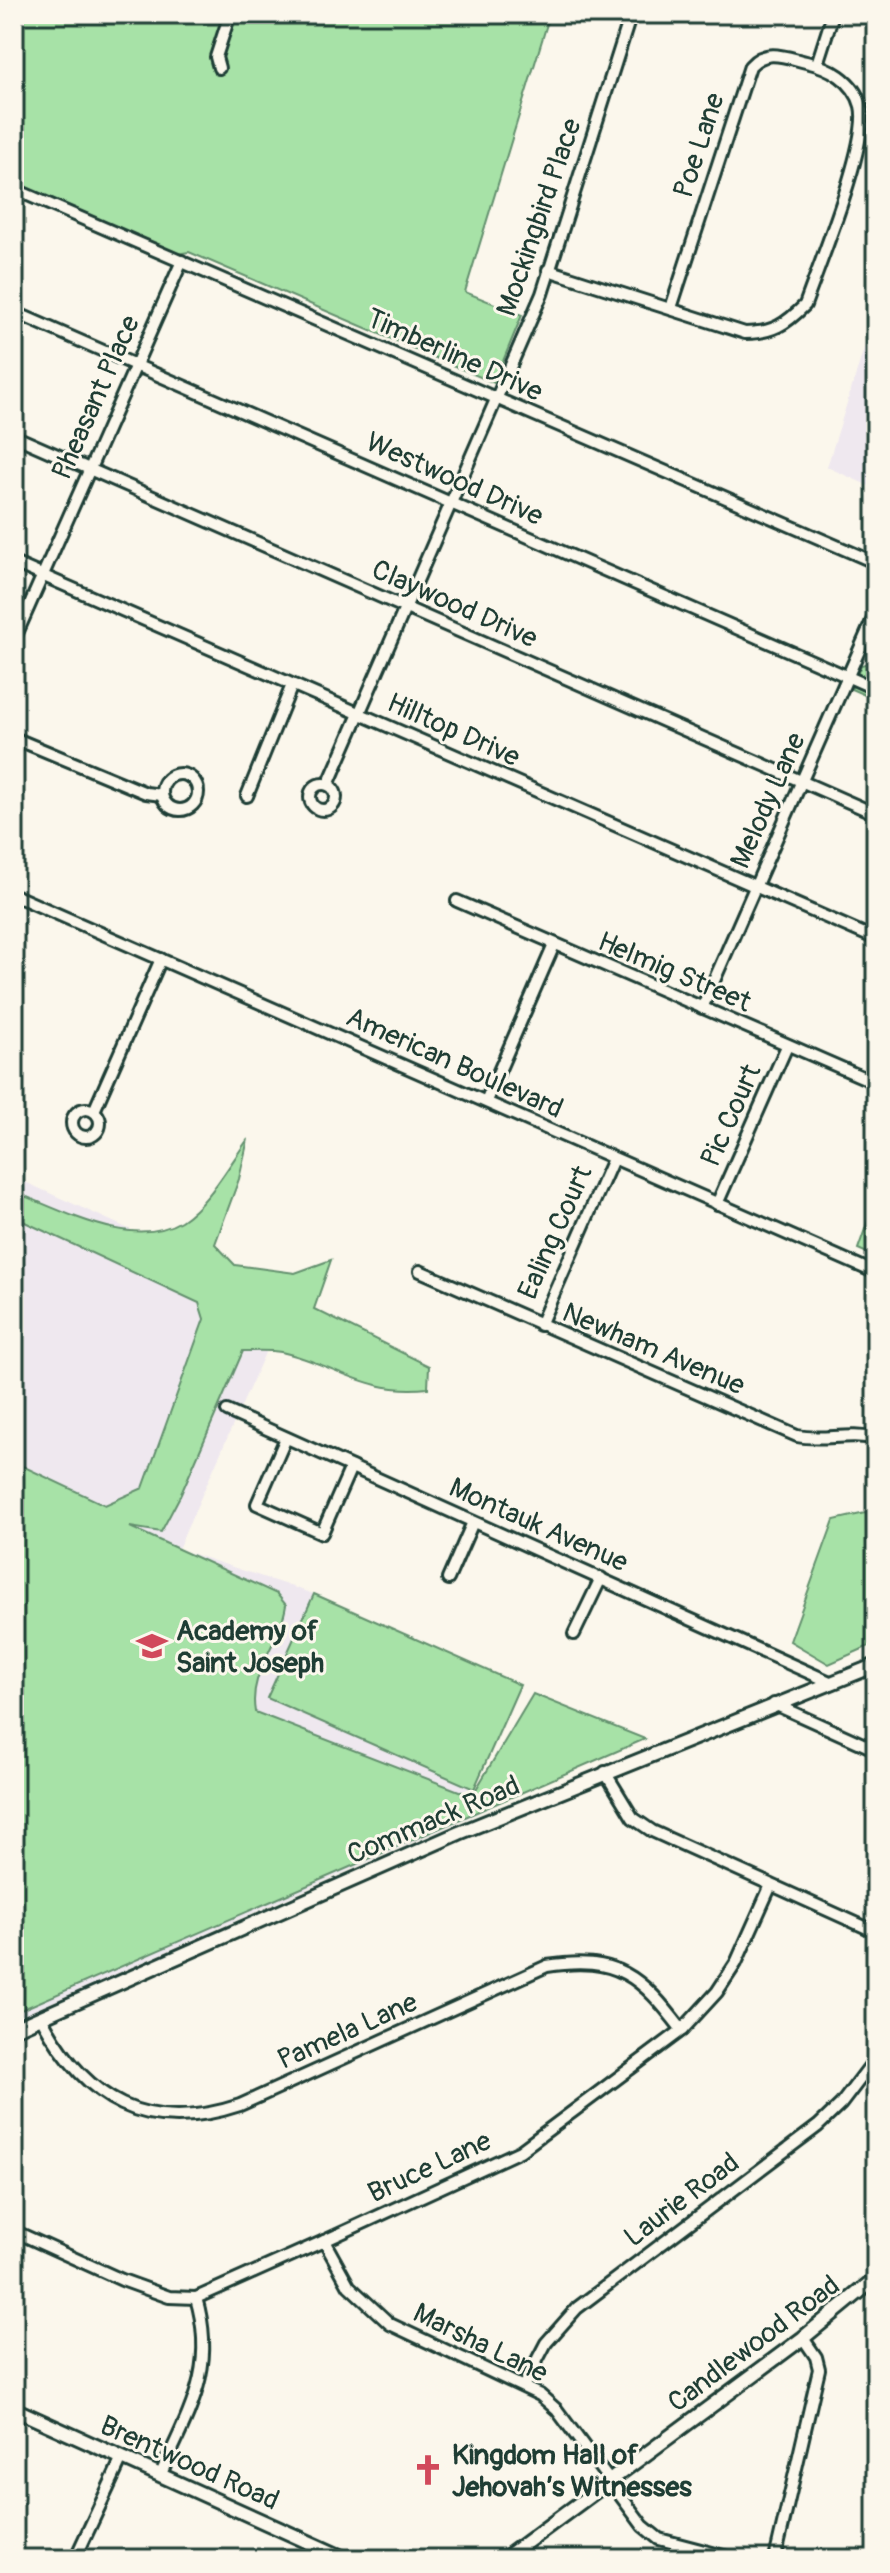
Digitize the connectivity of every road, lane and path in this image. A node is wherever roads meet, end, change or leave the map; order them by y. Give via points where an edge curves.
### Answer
1 (230, 14) edge
2 (631, 14) edge
3 (833, 14) edge
4 (817, 64) junction
5 (219, 68) dead end
6 (14, 189) edge
7 (182, 261) junction
8 (548, 270) junction
9 (671, 308) junction
10 (14, 312) edge
11 (135, 365) junction
12 (496, 398) junction
13 (14, 436) edge
14 (90, 470) junction
15 (450, 502) junction
16 (14, 563) edge
17 (876, 563) edge
18 (44, 576) junction
19 (404, 606) junction
20 (876, 612) edge
21 (14, 640) edge
22 (847, 676) junction
23 (292, 685) junction
24 (876, 689) edge
25 (356, 713) junction
26 (14, 738) edge
27 (801, 782) junction
28 (328, 785) dead end
29 (162, 795) dead end
30 (247, 796) dead end
31 (876, 814) edge
32 (755, 887) junction
33 (14, 895) edge
34 (457, 901) dead end
35 (876, 939) edge
36 (554, 945) junction
37 (161, 959) junction
38 (702, 1008) junction
39 (787, 1046) junction
40 (876, 1083) edge
41 (486, 1101) junction
42 (94, 1111) dead end
43 (613, 1159) junction
44 (717, 1204) junction
45 (420, 1271) dead end
46 (876, 1273) edge
47 (540, 1325) junction
48 (227, 1411) dead end
49 (286, 1438) junction
50 (876, 1439) edge
51 (351, 1467) junction
52 (473, 1522) junction
53 (601, 1578) junction
54 (448, 1579) dead end
55 (574, 1634) dead end
56 (876, 1665) edge
57 (830, 1682) junction
58 (774, 1704) junction
59 (876, 1750) edge
60 (605, 1772) junction
61 (771, 1885) junction
62 (876, 1932) edge
63 (41, 2017) junction
64 (14, 2029) edge
65 (682, 2030) junction
66 (876, 2058) edge
67 (14, 2231) edge
68 (324, 2241) junction
69 (876, 2278) edge
70 (862, 2289) junction
71 (876, 2294) edge
72 (196, 2298) junction
73 (803, 2338) junction
74 (524, 2385) junction
75 (14, 2409) edge
76 (122, 2458) junction
77 (161, 2474) junction
78 (610, 2481) junction
79 (75, 2559) edge
80 (346, 2559) edge
81 (504, 2559) edge
82 (735, 2559) edge
83 (775, 2559) edge

1 - 5 street via 216,57
2 - 8 street, Mockingbird Place
3 - 4 street
4 - 9 street, Poe Lane via 774,54 750,66
4 - 9 street via 845,80 863,117 805,305 785,324 765,333 724,327
6 - 7 street, Timberline Drive
7 - 11 street, Pheasant Place
7 - 12 street, Timberline Drive
8 - 9 street
8 - 12 street, Mockingbird Place
10 - 11 street, Westwood Drive
11 - 14 street, Pheasant Place
11 - 15 street, Westwood Drive
12 - 15 street, Mockingbird Place
12 - 17 street, Timberline Drive
13 - 14 street, Claywood Drive
14 - 18 street, Pheasant Place
14 - 19 street, Claywood Drive
15 - 19 street, Mockingbird Place
15 - 22 street, Westwood Drive
16 - 18 street, Hilltop Drive
18 - 21 street, Pheasant Place
18 - 23 street, Hilltop Drive
19 - 25 street, Mockingbird Place
19 - 27 street, Claywood Drive
20 - 22 street, Melody Lane
22 - 24 street, Westwood Drive
22 - 27 street, Melody Lane
23 - 25 street, Hilltop Drive
23 - 30 street
25 - 28 street, Mockingbird Place
25 - 32 street, Hilltop Drive
26 - 29 street
27 - 31 street, Claywood Drive
27 - 32 street, Melody Lane
32 - 35 street, Hilltop Drive
32 - 38 street, Melody Lane
33 - 37 street, American Boulevard
34 - 36 street, Helmig Street
36 - 38 street, Helmig Street
36 - 41 street
37 - 41 street, American Boulevard
37 - 42 street
38 - 39 street, Helmig Street
39 - 40 street, Helmig Street
39 - 44 street, Pic Court
41 - 43 street, American Boulevard
43 - 44 street, American Boulevard
43 - 47 street, Ealing Court
44 - 46 street, American Boulevard
45 - 47 street, Newham Avenue
47 - 50 street, Newham Avenue via 797,1436 818,1440 857,1434
48 - 49 street, Montauk Avenue
49 - 51 street, Montauk Avenue
49 - 51 street via 257,1504 270,1510 322,1533
51 - 52 street, Montauk Avenue
52 - 53 street, Montauk Avenue
52 - 54 street
53 - 55 street
53 - 57 street, Montauk Avenue
56 - 57 street, Commack Road
57 - 58 street, Commack Road
58 - 59 street
58 - 60 street, Commack Road
60 - 61 street via 633,1818 652,1831
60 - 63 street, Commack Road
61 - 62 street
61 - 65 street, Bruce Lane via 736,1963
63 - 64 street, Commack Road
63 - 65 street, Pamela Lane via 77,2074 100,2093 126,2107 181,2117 240,2105 547,1966 599,1962 622,1970 641,1982
65 - 68 street, Bruce Lane via 520,2151
66 - 74 street, Laurie Road via 818,2126 577,2308 546,2343
67 - 72 street via 150,2292
68 - 72 street, Bruce Lane
68 - 74 street, Marsha Lane via 349,2286 390,2324
69 - 70 street, Candlewood Road
70 - 71 street
70 - 73 street, Candlewood Road
72 - 77 street via 206,2341 204,2369
73 - 78 street, Candlewood Road
73 - 83 street via 819,2369
74 - 78 street, Marsha Lane via 557,2410
75 - 76 street, Brentwood Road
76 - 77 street, Brentwood Road
76 - 79 street
77 - 80 street, Brentwood Road
78 - 81 street, Candlewood Road
78 - 82 street, Marsha Lane via 659,2539

